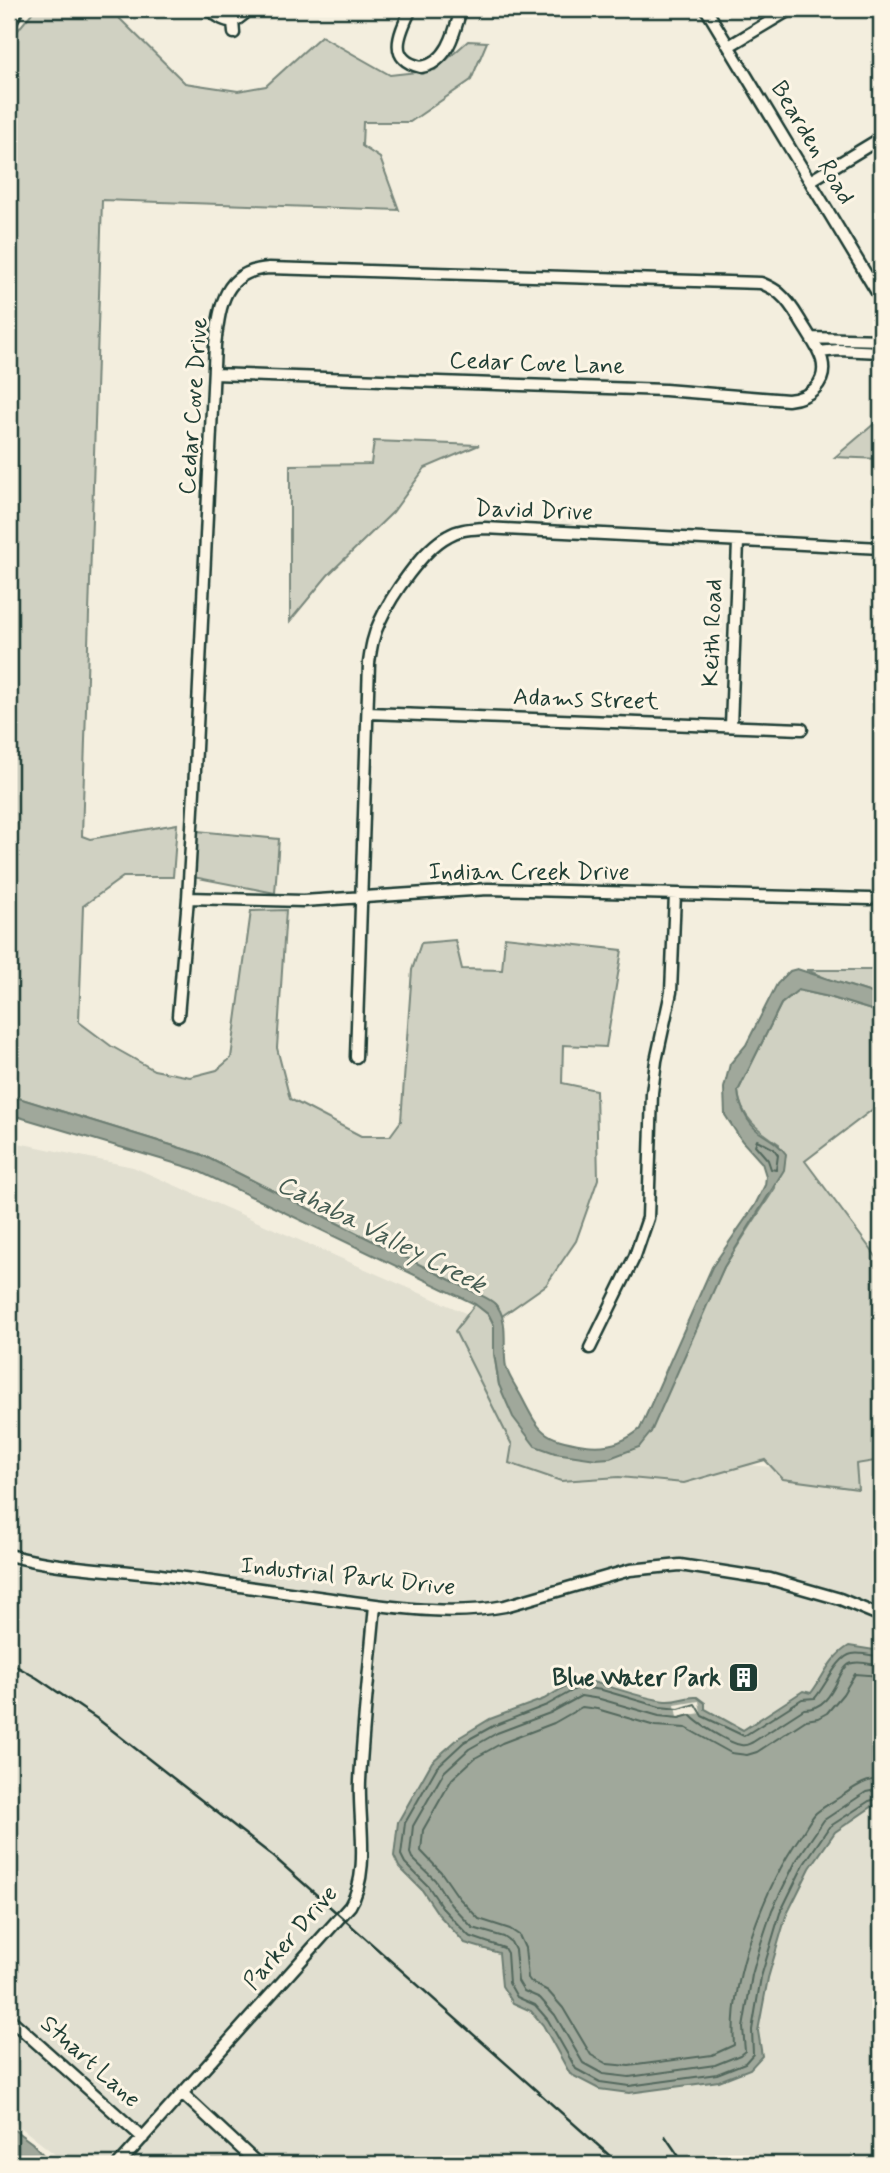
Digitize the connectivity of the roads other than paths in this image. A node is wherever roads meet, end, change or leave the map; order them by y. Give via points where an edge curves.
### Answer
1 (18, 9) edge
2 (208, 9) edge
3 (249, 9) edge
4 (411, 9) edge
5 (461, 9) edge
6 (706, 9) edge
7 (791, 9) edge
8 (233, 21) junction
9 (9, 25) edge
10 (234, 33) dead end
11 (729, 46) junction
12 (881, 138) edge
13 (810, 181) junction
14 (881, 299) edge
15 (811, 338) junction
16 (881, 340) edge
17 (819, 352) junction
18 (881, 352) edge
19 (214, 374) junction
20 (738, 542) junction
21 (881, 548) edge
22 (368, 713) junction
23 (731, 726) junction
24 (803, 729) dead end
25 (676, 894) junction
26 (360, 897) junction
27 (188, 898) junction
28 (870, 900) dead end
29 (178, 1016) dead end
30 (356, 1057) dead end
31 (590, 1348) dead end
32 (9, 1555) edge
33 (375, 1605) junction
34 (881, 1616) edge
35 (9, 2018) edge
36 (183, 2094) junction
37 (143, 2138) junction
38 (119, 2164) edge
39 (258, 2164) edge

1 - 9 street
2 - 8 street via 223,21
3 - 8 street
4 - 5 street via 398,45 409,63 421,67 439,58 452,38
6 - 11 street, Bearden Road
7 - 11 street
8 - 10 street
11 - 13 street, Bearden Road
12 - 13 street
13 - 14 street, Bearden Road
15 - 16 street
15 - 17 street, Cedar Cove Drive
15 - 19 street, Cedar Cove Drive via 787,301 761,283 270,268 234,280 219,322
17 - 18 street
17 - 19 street, Cedar Cove Lane via 823,368 817,387 788,400 665,390
19 - 27 street, Cedar Cove Drive
20 - 21 street, David Drive
20 - 22 street, David Drive via 485,528 446,536 425,553 380,619 372,643
20 - 23 street, Keith Road
22 - 23 street, Adams Street
22 - 26 street, David Drive
23 - 24 street, Adams Street
25 - 26 street, Indian Creek Drive via 488,889
25 - 28 street, Indian Creek Drive
25 - 31 street via 671,992 652,1093 648,1218 635,1256
26 - 27 street, Indian Creek Drive via 303,901
26 - 30 street, David Drive
27 - 29 street, Cedar Cove Drive
32 - 33 street, Industrial Park Drive
33 - 34 street, Industrial Park Drive via 438,1612 488,1609 630,1570 680,1565 770,1579
33 - 36 street, Parker Drive via 360,1782 361,1876 356,1897
35 - 37 street, Stuart Lane
36 - 37 street, Parker Drive
36 - 39 street
37 - 38 street, Parker Drive

